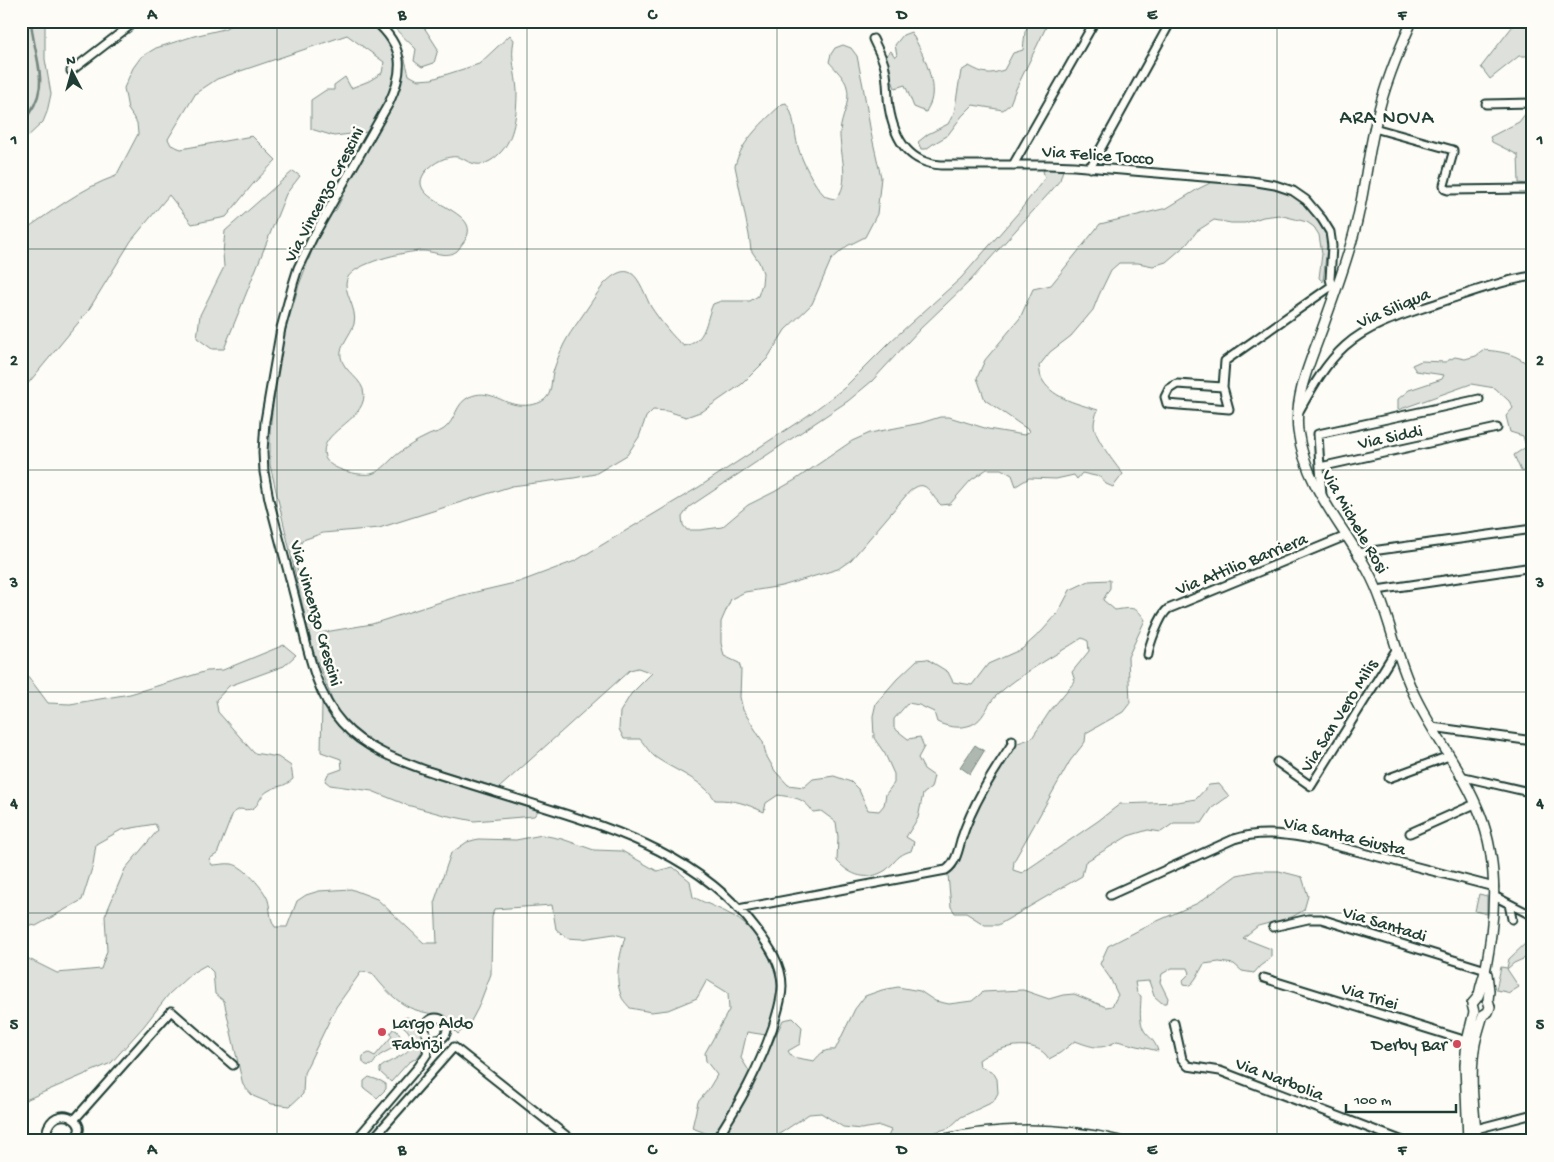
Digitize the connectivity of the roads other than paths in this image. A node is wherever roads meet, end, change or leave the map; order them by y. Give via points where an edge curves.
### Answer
1 (136, 21) edge
2 (375, 21) edge
3 (1095, 21) edge
4 (1171, 21) edge
5 (1412, 21) edge
6 (873, 39) dead end
7 (71, 71) dead end
8 (1533, 103) edge
9 (1486, 104) dead end
10 (1374, 128) junction
11 (1014, 165) junction
12 (1090, 168) junction
13 (1531, 189) dead end
14 (1533, 276) edge
15 (1334, 287) junction
16 (1223, 387) junction
17 (1479, 399) dead end
18 (1298, 413) junction
19 (1497, 428) dead end
20 (1320, 467) junction
21 (1322, 499) junction
22 (1533, 528) edge
23 (1346, 536) junction
24 (1357, 553) junction
25 (1533, 567) edge
26 (1377, 590) junction
27 (1396, 650) junction
28 (1148, 655) dead end
29 (1432, 727) junction
30 (1012, 740) dead end
31 (1533, 740) edge
32 (1449, 756) junction
33 (1277, 762) dead end
34 (1460, 776) junction
35 (1389, 778) dead end
36 (1533, 793) edge
37 (1475, 804) junction
38 (1410, 833) dead end
39 (1494, 892) junction
40 (1110, 895) dead end
41 (1509, 904) junction
42 (738, 909) junction
43 (1532, 916) edge
44 (1512, 920) dead end
45 (1273, 927) dead end
46 (1486, 970) junction
47 (1264, 978) dead end
48 (1478, 998) junction
49 (1488, 1000) junction
50 (1479, 1013) junction
51 (1174, 1023) dead end
52 (444, 1037) junction
53 (429, 1038) junction
54 (1467, 1041) junction
55 (454, 1047) junction
56 (233, 1065) dead end
57 (1533, 1114) edge
58 (75, 1119) junction
59 (1476, 1129) junction
60 (79, 1138) edge
61 (52, 1141) edge
62 (68, 1141) edge
63 (355, 1141) edge
64 (371, 1141) edge
65 (573, 1141) edge
66 (715, 1141) edge
67 (935, 1141) edge
68 (1120, 1141) edge
69 (1403, 1141) edge
70 (1468, 1141) edge
71 (1477, 1141) edge

1 - 7 street
2 - 42 street, Via Vincenzo Crescini via 389,35 398,51 400,68 396,87 298,268 281,328 263,452 269,499 306,643 324,693 343,724 385,754 640,841 683,864
3 - 11 street
4 - 12 street
5 - 10 street, Via Michele Rosi via 1394,63
6 - 11 street, Via Felice Tocco via 884,66 893,122 899,138 912,155 935,165
8 - 9 street
10 - 13 street via 1452,149 1444,185 1448,190
10 - 15 street, Via Michele Rosi via 1355,229
11 - 12 street, Via Felice Tocco
12 - 15 street, Via Felice Tocco via 1251,181 1296,192 1330,232 1330,279
14 - 18 street, Via Siliqua via 1473,291 1369,330 1331,361
15 - 16 street via 1225,362
15 - 18 street, Via Michele Rosi via 1302,386
16 - 16 street via 1228,408 1167,404 1165,397 1169,389 1178,384
17 - 20 street via 1318,434
18 - 21 street, Via Michele Rosi via 1303,455
19 - 20 street, Via Siddi
20 - 21 street
21 - 23 street, Via Michele Rosi
22 - 24 street
23 - 24 street, Via Michele Rosi
23 - 28 street, Via Attilio Barriera via 1168,609
24 - 26 street, Via Michele Rosi
25 - 26 street
26 - 27 street, Via Michele Rosi
27 - 29 street, Via Michele Rosi via 1411,689
27 - 33 street, Via San Vero Milis via 1311,786
29 - 31 street
29 - 32 street, Via Michele Rosi
30 - 42 street via 982,792 954,862 946,870
32 - 34 street, Via Michele Rosi
32 - 35 street
34 - 36 street
34 - 37 street, Via Michele Rosi
37 - 38 street
37 - 39 street, Via Michele Rosi via 1487,840
39 - 40 street, Via Santa Giusta via 1306,838 1262,834 1234,839
39 - 41 street, Via Santa Giusta
39 - 46 street, Via Michele Rosi
41 - 43 street, Via Santa Giusta
41 - 44 street
42 - 66 street, Via Vincenzo Crescini via 774,956 781,973 782,993 758,1067
45 - 46 street, Via Santadi via 1321,919
46 - 48 street, Via Michele Rosi
46 - 49 street, Via Michele Rosi
47 - 54 street, Via Triei
48 - 49 street
48 - 50 street, Via Michele Rosi via 1472,1004
49 - 50 street, Via Michele Rosi via 1489,1010
50 - 54 street, Via Michele Rosi
50 - 59 street, Via Michele Rosi via 1473,1065
51 - 69 street, Via Narbolia via 1182,1058 1188,1065 1220,1071
52 - 53 street via 438,1040
52 - 53 street via 446,1024 436,1018 425,1026
52 - 55 street
53 - 63 street via 427,1054 419,1066
54 - 70 street, Via Michele Rosi
55 - 64 street
55 - 65 street
56 - 58 street via 171,1011
57 - 59 street
58 - 60 street via 79,1125
58 - 61 street via 61,1116 54,1120 47,1132
59 - 71 street, Via Michele Rosi
60 - 62 street
67 - 68 street via 984,1132 1038,1130

